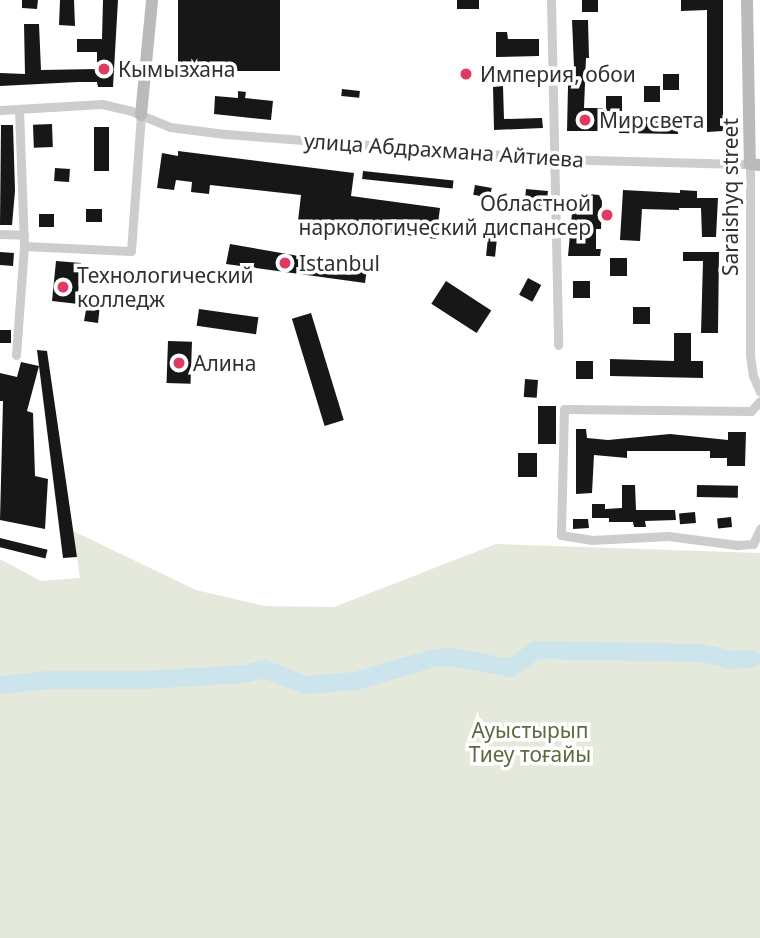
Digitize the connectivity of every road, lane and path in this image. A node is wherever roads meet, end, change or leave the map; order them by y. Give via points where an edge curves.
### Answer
1 (152, 0) edge
2 (551, 0) edge
3 (747, 0) edge
4 (19, 109) junction
5 (0, 110) edge
6 (141, 115) junction
7 (554, 159) junction
8 (755, 164) edge
9 (0, 234) edge
10 (23, 235) junction
11 (24, 246) junction
12 (558, 345) dead end
13 (16, 355) dead end
14 (760, 392) edge
15 (760, 401) edge
16 (760, 529) edge

1 - 6 street
2 - 7 street
3 - 8 street, Saraishyq street
4 - 5 street, улица Абдрахмана Айтиева
4 - 6 street, улица Абдрахмана Айтиева via 102,104
4 - 10 street
6 - 7 street, улица Абдрахмана Айтиева via 170,127 225,134
6 - 11 street via 131,251
7 - 8 street, улица Абдрахмана Айтиева
7 - 12 street
8 - 14 street, Saraishyq street via 751,355
9 - 10 street
10 - 11 street
11 - 13 street
15 - 16 street via 751,411 564,409 561,536 591,540 668,536 737,545 753,544

